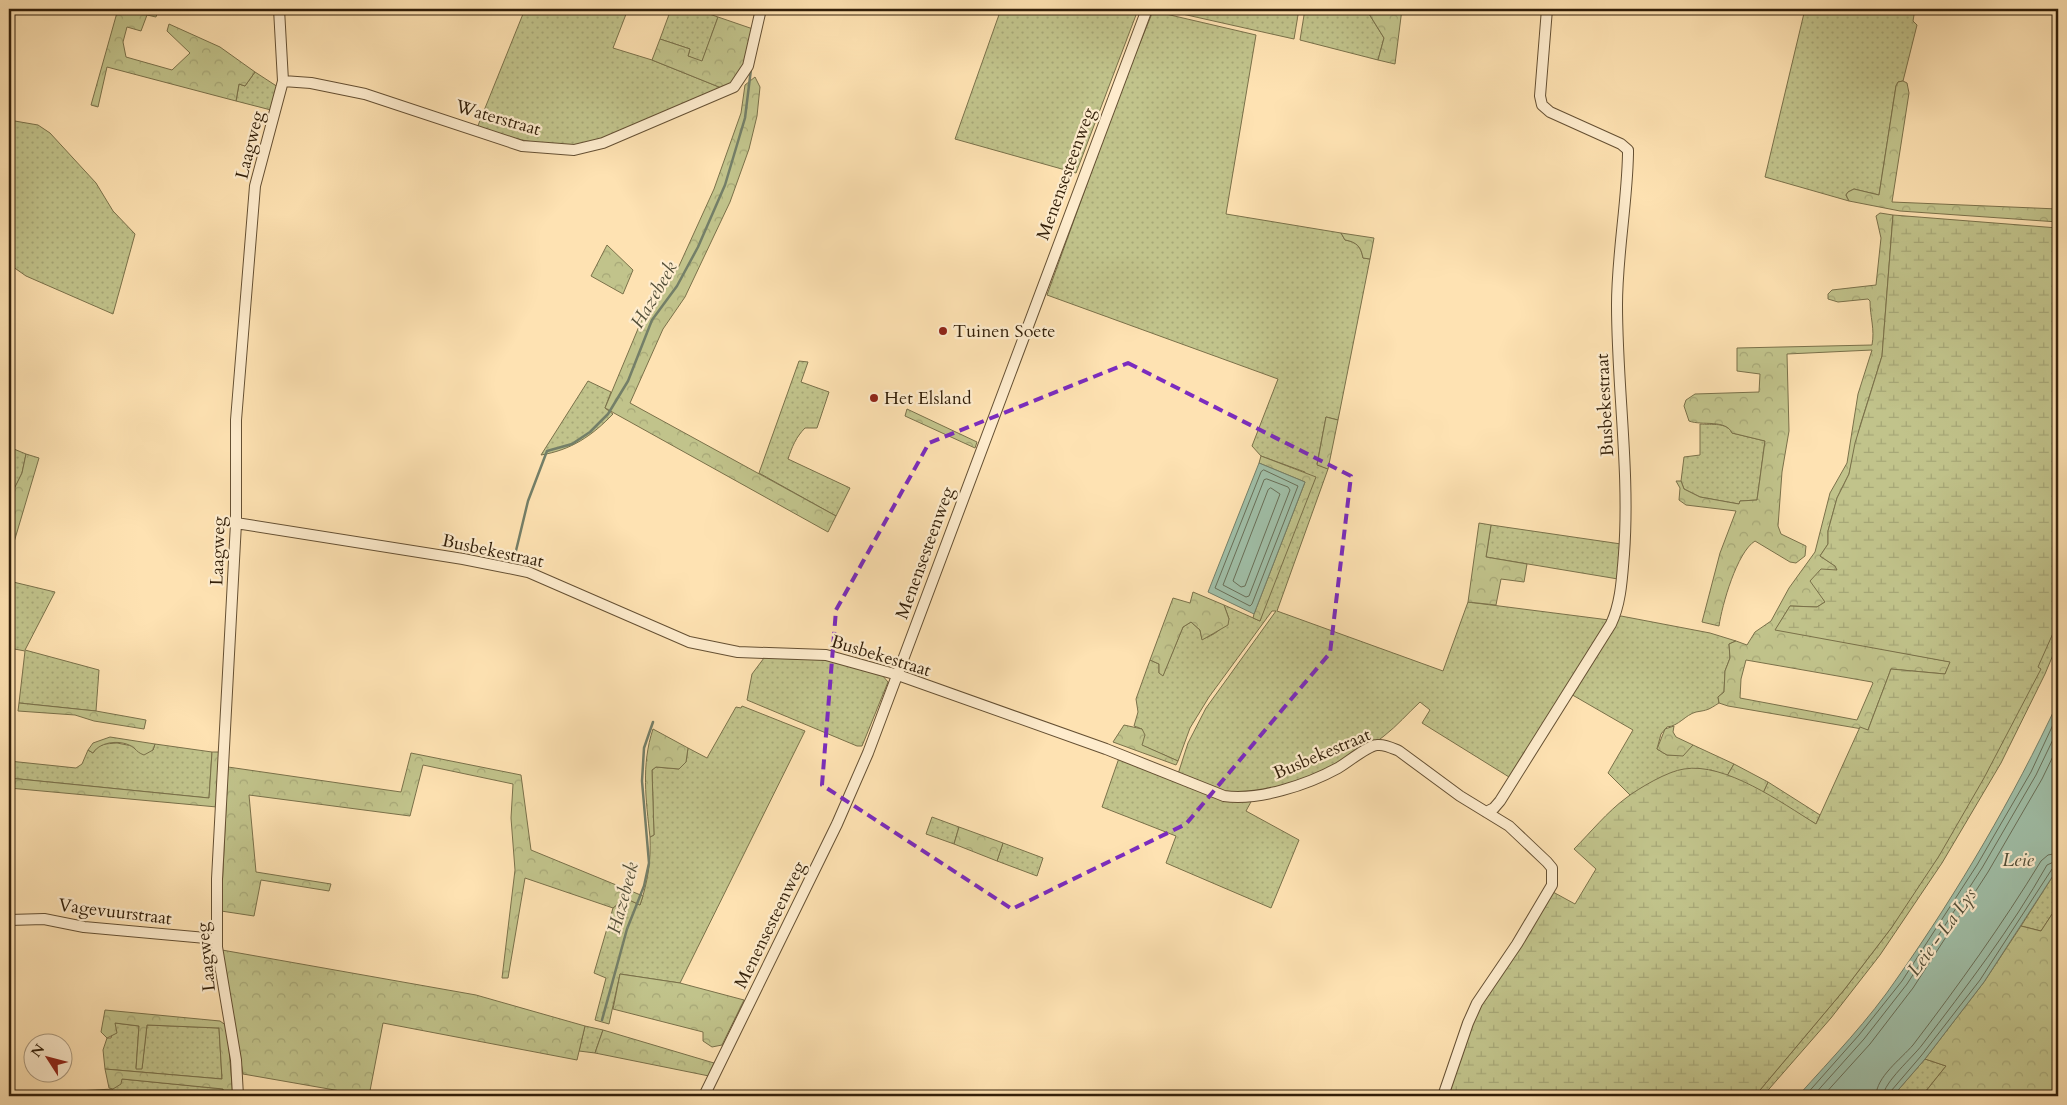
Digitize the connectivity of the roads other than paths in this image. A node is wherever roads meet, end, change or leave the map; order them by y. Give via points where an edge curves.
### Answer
1 (279, 9) edge
2 (761, 9) edge
3 (1147, 9) edge
4 (1547, 9) edge
5 (283, 81) junction
6 (236, 523) junction
7 (898, 675) junction
8 (1486, 812) junction
9 (9, 920) edge
10 (217, 939) junction
11 (238, 1096) edge
12 (704, 1096) edge
13 (1444, 1096) edge

1 - 5 street, Laagweg
2 - 5 street, Waterstraat via 748,66 734,87 603,143 574,150 522,146 365,94
3 - 7 street, Menensesteenweg
4 - 8 street, Busbekestraat via 1542,105 1628,150 1618,254 1617,306 1624,452 1624,546 1617,612 1500,801
5 - 6 street, Laagweg via 255,186 236,420
6 - 7 street, Busbekestraat via 528,572 689,642 738,652 826,655
6 - 10 street, Laagweg via 217,879
7 - 8 street, Busbekestraat via 1106,749 1224,796 1238,798 1282,789 1336,769 1375,745 1399,751
7 - 12 street, Menensesteenweg via 837,824
8 - 13 street, Busbekestraat via 1525,840 1552,868 1554,877 1538,910 1477,1003
9 - 10 street, Vagevuurstraat via 44,919 99,929
10 - 11 street, Laagweg via 236,1060

